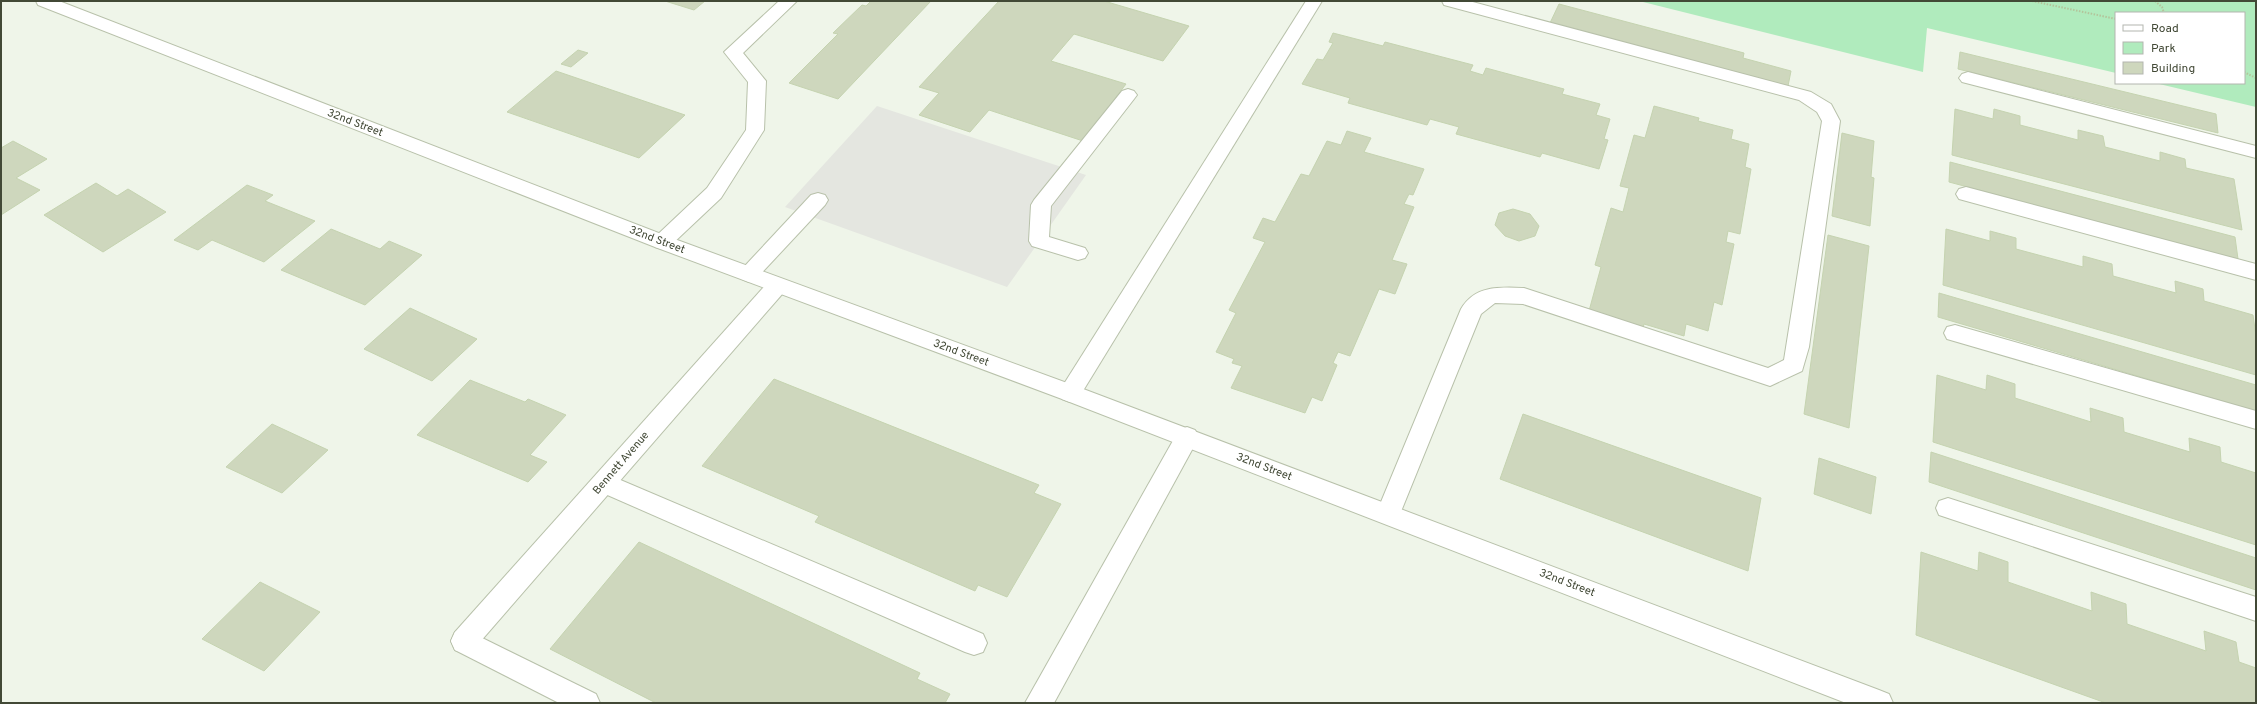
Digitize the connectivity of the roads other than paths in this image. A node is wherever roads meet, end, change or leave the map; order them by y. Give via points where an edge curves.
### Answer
1 (44, 1) edge
2 (789, 1) edge
3 (1314, 1) edge
4 (1450, 1) edge
5 (1968, 78) dead end
6 (1128, 95) dead end
7 (2256, 152) edge
8 (1966, 194) dead end
9 (818, 200) dead end
10 (662, 242) junction
11 (1078, 253) dead end
12 (2256, 272) edge
13 (749, 274) junction
14 (777, 286) junction
15 (1955, 334) dead end
16 (1070, 393) junction
17 (2256, 420) edge
18 (1187, 437) junction
19 (604, 483) junction
20 (1948, 508) dead end
21 (1388, 514) junction
22 (2256, 609) edge
23 (974, 643) dead end
24 (586, 703) edge
25 (1039, 703) edge
26 (1879, 703) edge

1 - 10 street, 32nd Street
2 - 10 street via 733,52 757,81 755,130 714,193
3 - 16 street
4 - 21 street via 1805,96 1824,108 1831,121 1794,365 1770,377 1524,296 1491,295 1472,309
5 - 7 street
6 - 11 street via 1040,207 1039,241
8 - 12 street
9 - 13 street
10 - 13 street, 32nd Street
13 - 14 street, 32nd Street
14 - 16 street, 32nd Street
14 - 19 street, Bennett Avenue
15 - 17 street
16 - 18 street, 32nd Street
18 - 21 street, 32nd Street
18 - 25 street
19 - 23 street
19 - 24 street, Bennett Avenue via 464,641
20 - 22 street
21 - 26 street, 32nd Street

